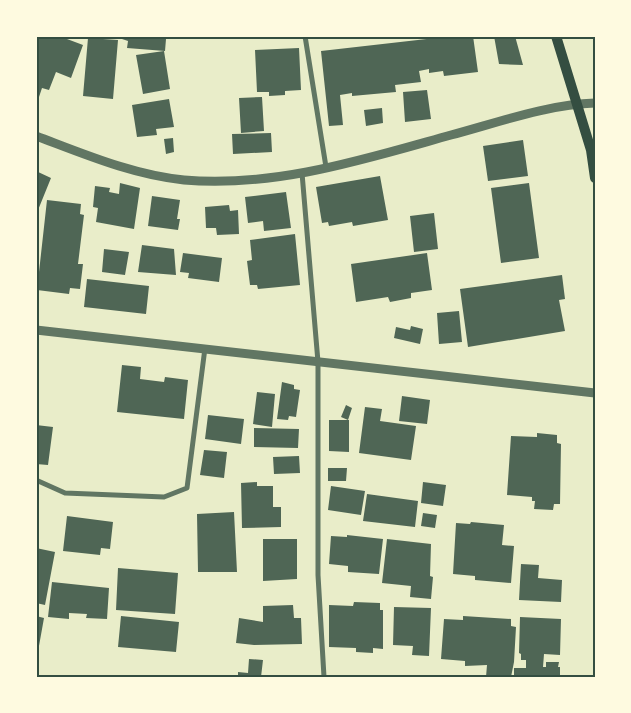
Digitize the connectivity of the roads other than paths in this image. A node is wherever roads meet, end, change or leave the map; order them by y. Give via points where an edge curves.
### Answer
1 (305, 36) edge
2 (556, 36) edge
3 (576, 103) junction
4 (595, 103) edge
5 (36, 136) edge
6 (326, 167) junction
7 (302, 172) junction
8 (595, 178) edge
9 (36, 330) edge
10 (205, 348) junction
11 (318, 362) junction
12 (595, 393) edge
13 (36, 480) edge
14 (324, 677) edge

1 - 6 street
2 - 3 main road
3 - 4 street
3 - 6 street
3 - 8 main road via 591,150
5 - 7 street via 96,159 183,180 259,179
6 - 7 street
7 - 11 street
9 - 10 street
10 - 11 street
10 - 13 street via 187,488 164,498 65,493
11 - 12 street
11 - 14 street via 318,575

